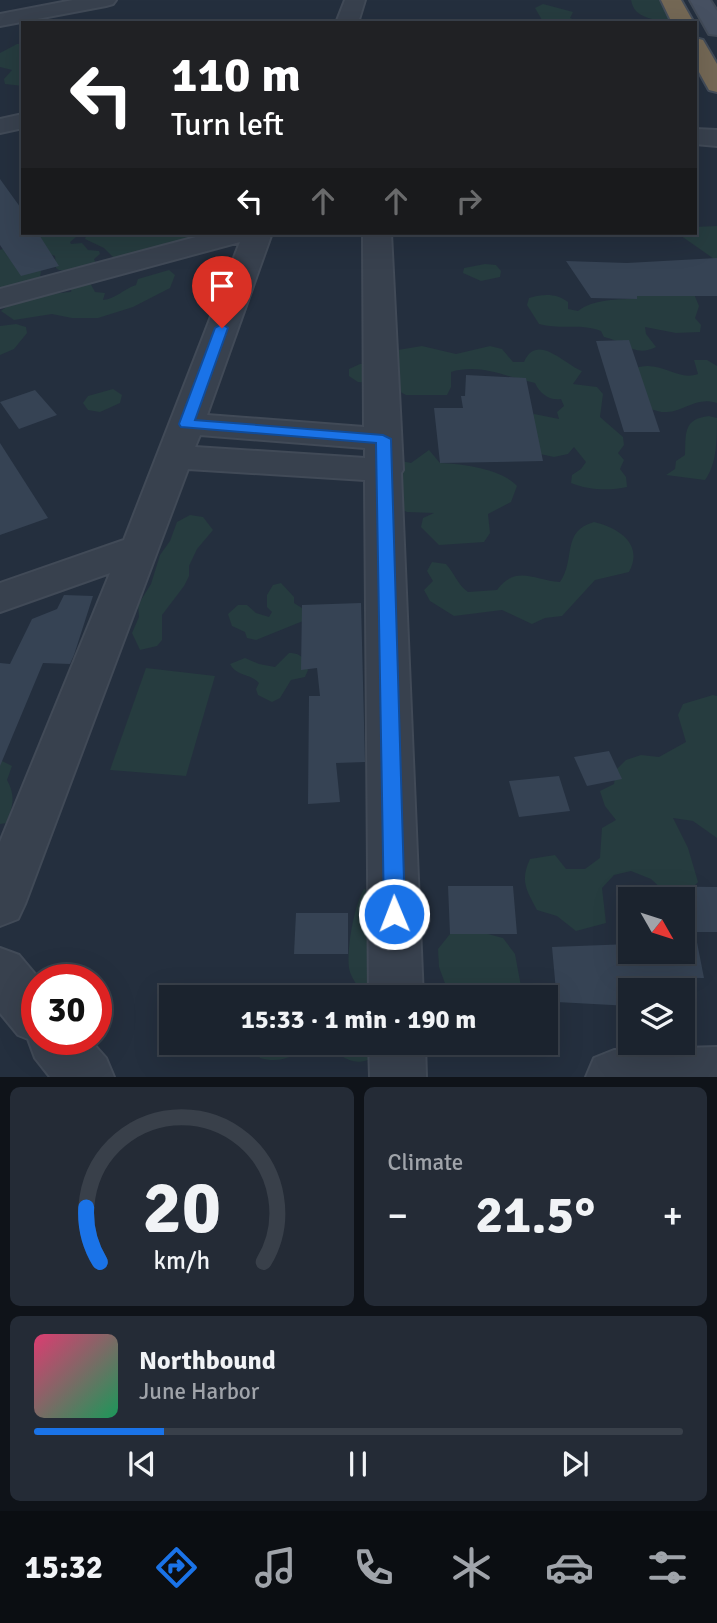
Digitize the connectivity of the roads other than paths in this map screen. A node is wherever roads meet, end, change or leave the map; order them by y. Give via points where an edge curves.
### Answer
1 (106, 0) edge
2 (355, 0) edge
3 (671, 0) edge
4 (700, 0) edge
5 (0, 20) edge
6 (347, 21) edge
7 (682, 21) edge
8 (717, 29) edge
9 (697, 49) edge
10 (717, 85) edge
11 (21, 121) edge
12 (0, 126) edge
13 (697, 137) edge
14 (717, 138) edge
15 (236, 235) edge
16 (257, 235) edge
17 (377, 235) edge
18 (0, 298) edge
19 (180, 440) junction
20 (384, 454) junction
21 (140, 548) junction
22 (0, 598) edge
23 (0, 904) edge
24 (0, 972) edge
25 (396, 985) edge
26 (21, 998) edge
27 (68, 1055) edge
28 (397, 1055) edge
29 (717, 1074) edge
30 (86, 1077) edge
31 (398, 1077) edge
32 (614, 1077) edge

1 - 5 street
2 - 6 street
3 - 7 highway
4 - 8 street
9 - 10 highway
11 - 12 street
13 - 14 street
15 - 18 street
16 - 19 street
17 - 20 street
19 - 20 street
19 - 21 street
20 - 25 street
21 - 22 street
21 - 23 street
24 - 26 street
27 - 30 street
28 - 31 street
29 - 32 street

